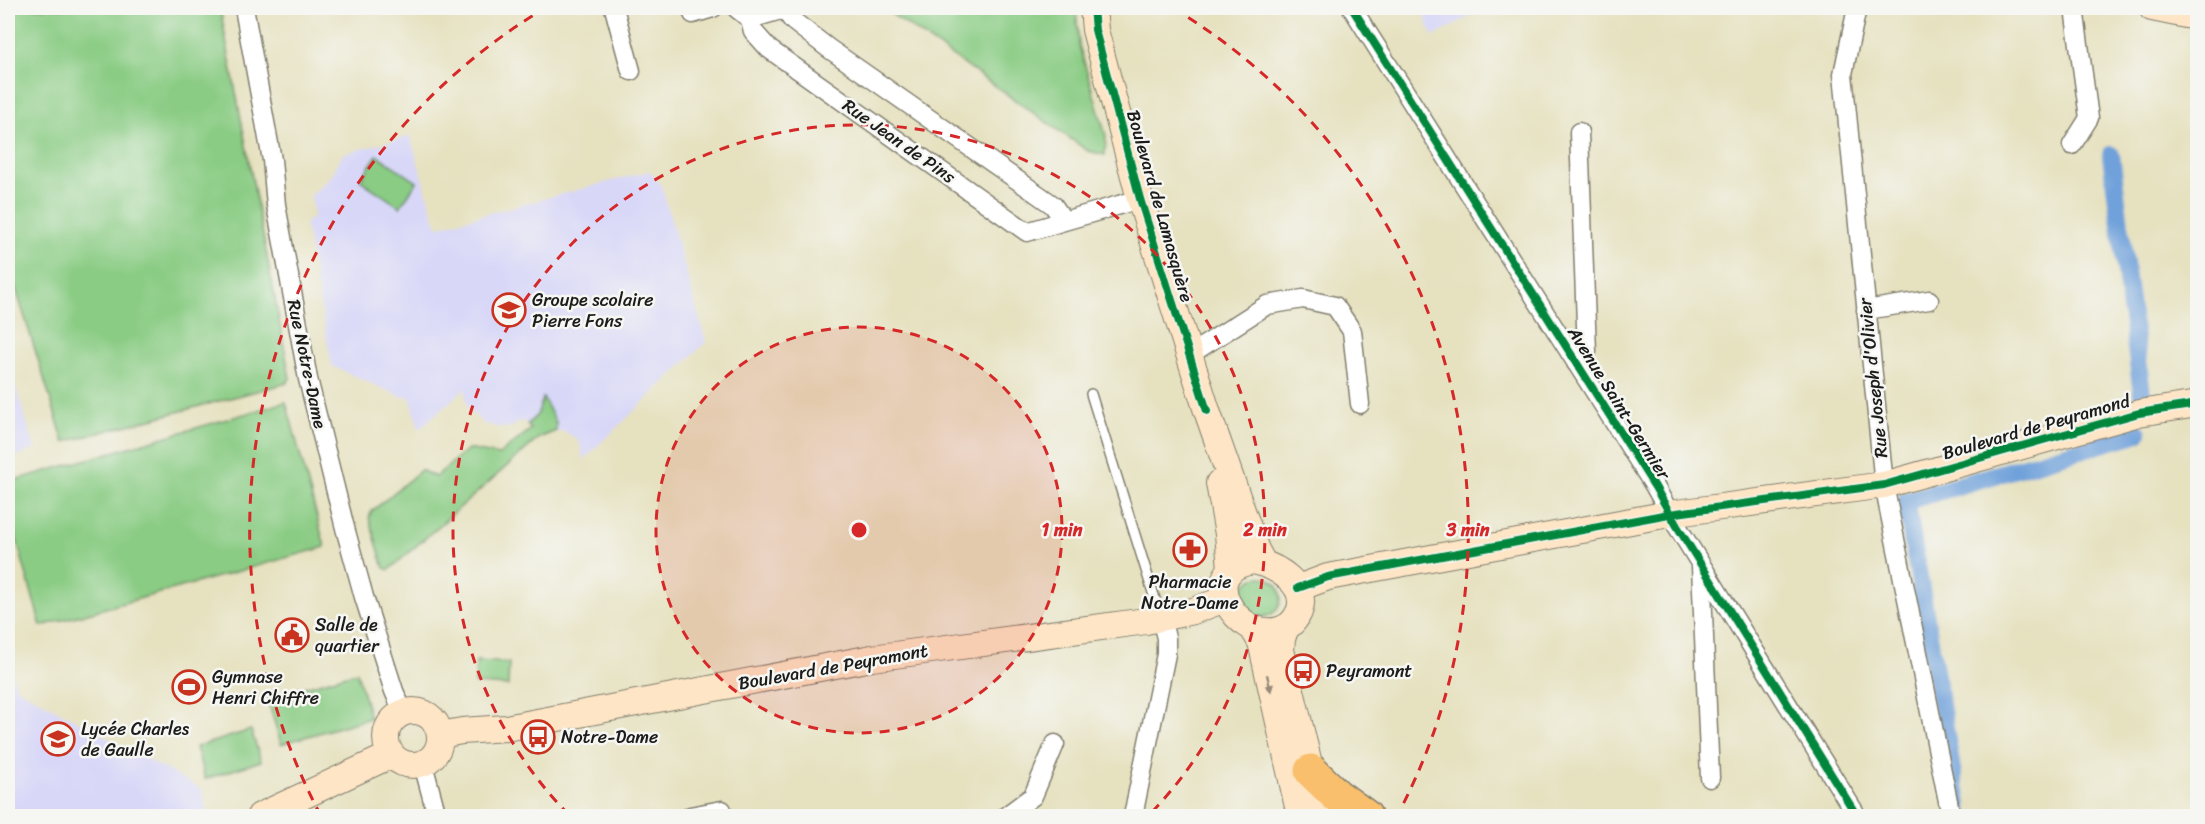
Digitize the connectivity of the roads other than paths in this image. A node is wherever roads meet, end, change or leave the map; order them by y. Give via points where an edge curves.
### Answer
1 (244, 8) edge
2 (614, 8) edge
3 (691, 8) edge
4 (713, 8) edge
5 (784, 8) edge
6 (1093, 8) edge
7 (1352, 8) edge
8 (1857, 8) edge
9 (2074, 8) edge
10 (2152, 8) edge
11 (743, 13) edge
12 (2198, 16) edge
13 (632, 71) dead end
14 (1579, 132) dead end
15 (2072, 145) dead end
16 (1140, 200) junction
17 (1064, 221) junction
18 (1929, 300) dead end
19 (1866, 310) junction
20 (1189, 355) junction
21 (1576, 363) junction
22 (1091, 394) dead end
23 (1360, 404) dead end
24 (2198, 404) edge
25 (1207, 411) junction
26 (1884, 485) junction
27 (1670, 514) junction
28 (1263, 563) junction
29 (1700, 565) junction
30 (1231, 569) junction
31 (1298, 588) junction
32 (1225, 599) junction
33 (1161, 618) junction
34 (1252, 627) junction
35 (1286, 627) junction
36 (403, 712) junction
37 (440, 735) junction
38 (1055, 744) dead end
39 (391, 755) junction
40 (423, 764) junction
41 (1311, 771) junction
42 (1710, 778) dead end
43 (722, 810) dead end
44 (260, 816) edge
45 (437, 816) edge
46 (690, 816) edge
47 (1006, 816) edge
48 (1133, 816) edge
49 (1300, 816) edge
50 (1322, 816) edge
51 (1365, 816) edge
52 (1857, 816) edge
53 (1951, 816) edge

1 - 36 street, Rue Notre-Dame via 308,379 364,597
2 - 13 street
3 - 4 street via 693,14
5 - 11 street, Rue Jean de Pins
5 - 17 street, Rue Jean de Pins via 793,21 828,48 1053,205
6 - 16 street, Boulevard de Lamasquère via 1095,30
7 - 21 street, Avenue Saint-Germier
8 - 19 street, Rue Joseph d'Olivier via 1843,74
9 - 15 street via 2089,118
10 - 12 street
11 - 17 street, Rue Jean de Pins via 769,50 1027,232
14 - 21 street via 1587,352
16 - 17 street, Rue Jean de Pins
16 - 20 street, Boulevard de Lamasquère
18 - 19 street
19 - 26 street, Rue Joseph d'Olivier
20 - 23 street via 1267,305 1303,299 1335,306 1352,331
20 - 25 street, Boulevard de Lamasquère
21 - 27 street, Avenue Saint-Germier
22 - 33 lane
24 - 26 street, Boulevard de Peyramond via 2139,413
25 - 28 street, Boulevard de Lamasquère
25 - 30 street, Boulevard de Lamasquère
26 - 27 street
26 - 53 street, Rue Joseph d'Olivier
27 - 29 street, Avenue Saint-Germier
27 - 31 street via 1328,577
28 - 30 street via 1244,562
28 - 31 street
29 - 42 street
29 - 52 street, Avenue Saint-Germier
30 - 32 street via 1224,582
31 - 35 street via 1300,608
32 - 33 street, Boulevard de Peyramont
32 - 34 street via 1231,610
33 - 37 street, Boulevard de Peyramont via 883,656 506,728
33 - 48 street via 1166,654
34 - 35 street via 1269,632
34 -> 49 street via 1260,642
35 - 41 street via 1281,650
36 - 37 street via 428,716 435,721
36 - 39 street via 386,731
37 - 40 street via 436,753
38 - 47 street via 1033,796
39 - 40 street via 406,765
39 - 44 street
40 - 45 street
41 - 50 street
41 - 51 highway
43 - 46 street

